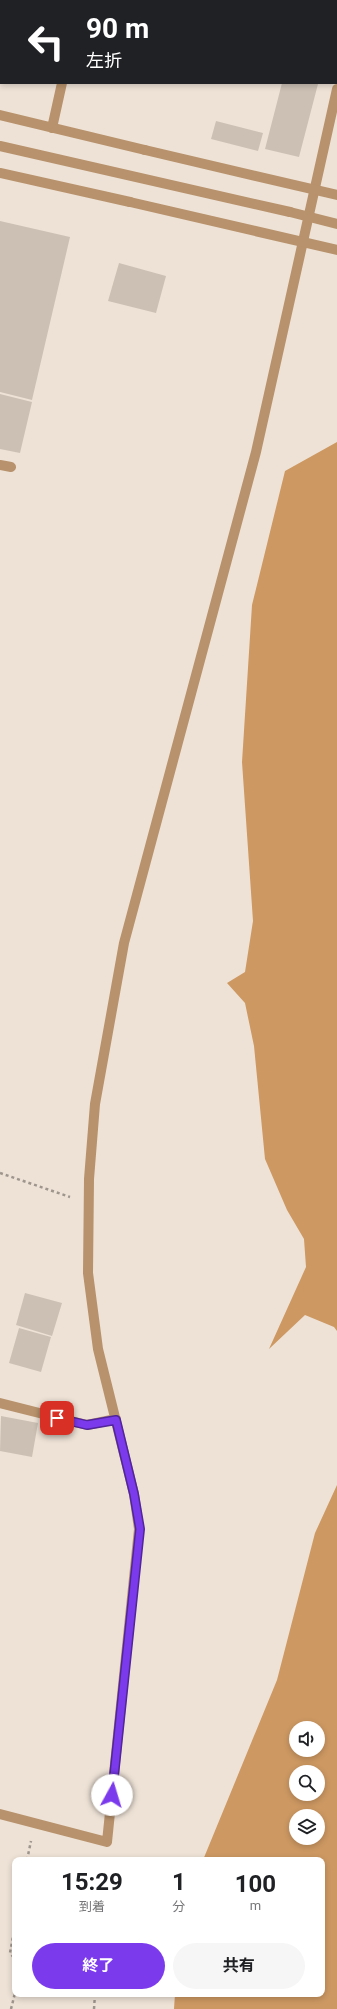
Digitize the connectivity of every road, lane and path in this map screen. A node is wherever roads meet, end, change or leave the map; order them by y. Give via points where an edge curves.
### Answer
1 (62, 84) edge
2 (337, 88) edge
3 (0, 115) edge
4 (52, 128) junction
5 (0, 146) edge
6 (0, 173) edge
7 (337, 195) edge
8 (337, 224) edge
9 (337, 250) edge
10 (0, 465) edge
11 (11, 467) dead end
12 (0, 1173) edge
13 (89, 1203) junction
14 (0, 1403) edge
15 (116, 1420) junction
16 (0, 1814) edge
17 (12, 1942) edge
18 (12, 1955) edge
19 (14, 1997) edge
20 (95, 1997) edge
21 (11, 2009) edge
22 (94, 2009) edge

1 - 4 street
2 - 13 street via 256,452 124,943 95,1104
3 - 4 street
4 - 7 street, bridge
5 - 8 street, bridge
6 - 9 street, bridge
10 - 11 street
12 - 13 path
13 - 15 street via 88,1273 98,1349
14 - 15 street via 87,1425
15 - 16 street via 140,1529 107,1842
17 - 18 path
19 - 21 path
20 - 22 path

